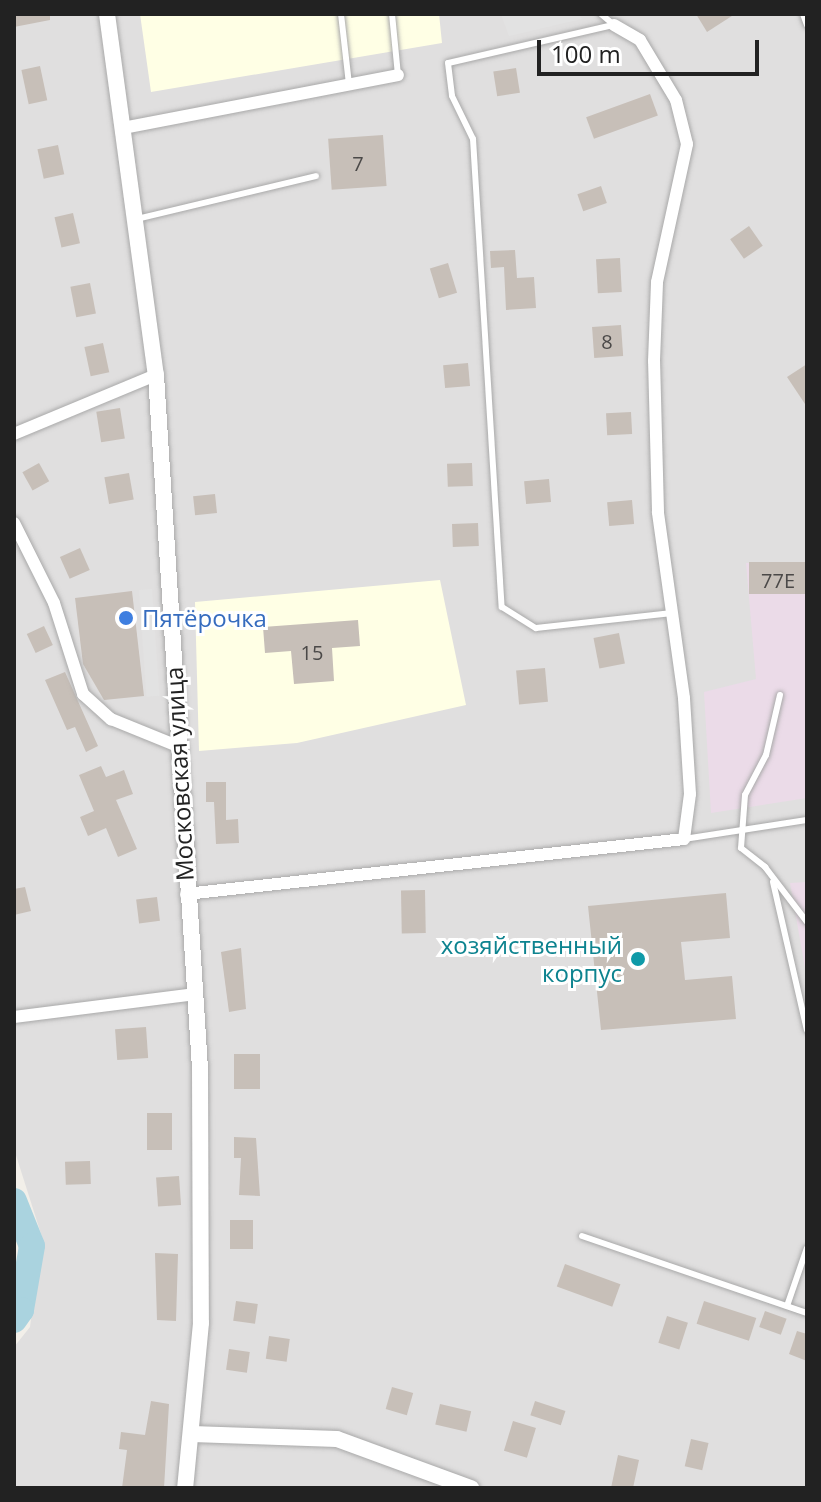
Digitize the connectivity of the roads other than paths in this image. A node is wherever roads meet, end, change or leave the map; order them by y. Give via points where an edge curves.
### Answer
1 (107, 14) edge
2 (341, 14) edge
3 (392, 14) edge
4 (601, 14) edge
5 (803, 14) edge
6 (614, 25) junction
7 (807, 25) edge
8 (398, 75) joint
9 (349, 84) junction
10 (123, 128) junction
11 (316, 176) dead end
12 (134, 219) junction
13 (156, 375) junction
14 (14, 434) edge
15 (14, 523) edge
16 (672, 613) junction
17 (780, 695) dead end
18 (175, 745) junction
19 (807, 820) edge
20 (741, 833) junction
21 (684, 839) junction
22 (773, 880) junction
23 (186, 894) junction
24 (807, 922) edge
25 (196, 994) junction
26 (14, 1017) edge
27 (807, 1030) edge
28 (582, 1236) dead end
29 (807, 1248) edge
30 (787, 1306) junction
31 (807, 1313) edge
32 (192, 1434) junction
33 (185, 1488) edge
34 (471, 1488) edge

1 - 10 street, Московская улица
2 - 9 lane
3 - 8 lane
4 - 6 lane
5 - 7 lane
6 - 16 street via 647,52 676,100 687,144 655,316 658,512
6 - 16 lane via 448,63 452,96 473,139 502,607 536,628
8 - 9 street
9 - 10 street
10 - 12 street, Московская улица
11 - 12 lane
12 - 13 street, Московская улица
13 - 14 street
13 - 18 street, Московская улица
15 - 18 street via 54,603 83,694 111,719
16 - 21 street via 690,794
17 - 20 lane via 766,755 745,795
18 - 23 street, Московская улица
19 - 20 lane
20 - 21 lane
20 - 22 lane via 741,848
21 - 23 street
22 - 24 lane
22 - 27 lane
23 - 25 street, Московская улица
25 - 26 street
25 - 32 street, Московская улица via 204,1187
28 - 30 lane
29 - 30 lane
30 - 31 lane
32 - 33 street, Московская улица
32 - 34 street via 337,1439

